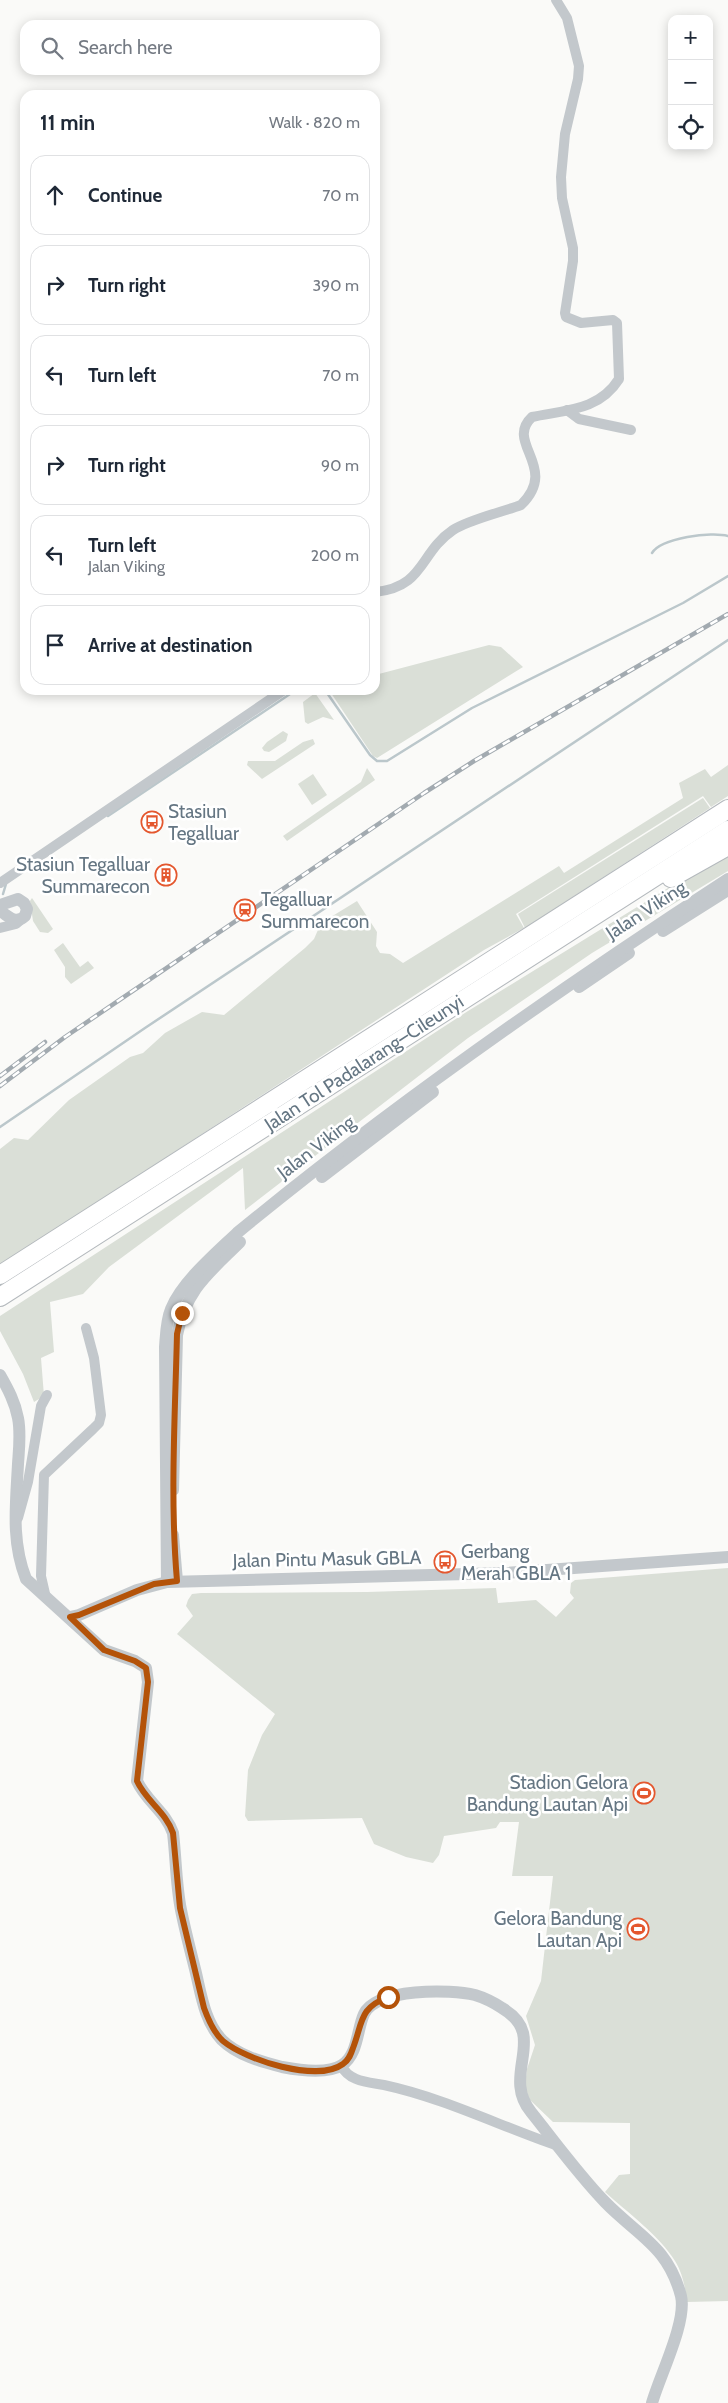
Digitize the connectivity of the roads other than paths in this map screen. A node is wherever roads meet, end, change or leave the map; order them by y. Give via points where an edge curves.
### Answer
1 (556, 0) edge
2 (567, 410) junction
3 (631, 430) dead end
4 (380, 591) edge
5 (277, 695) edge
6 (728, 809) edge
7 (728, 830) edge
8 (728, 846) edge
9 (728, 879) edge
10 (0, 883) edge
11 (728, 890) edge
12 (591, 895) junction
13 (5, 903) edge
14 (601, 910) junction
15 (3, 921) edge
16 (0, 1274) edge
17 (0, 1297) edge
18 (86, 1328) dead end
19 (0, 1375) edge
20 (47, 1395) dead end
21 (14, 1523) junction
22 (728, 1556) edge
23 (172, 1582) junction
24 (47, 1599) junction
25 (70, 1617) junction
26 (341, 2065) junction
27 (558, 2146) junction
28 (652, 2403) edge

1 - 2 street via 566,18 580,66 564,134 560,177 573,248 565,313 576,322 615,321 620,374 606,395 581,408
2 - 3 street via 580,419
2 - 4 street via 532,417 525,426 525,444 536,475 529,497 521,504 452,531 409,581 395,589
5 - 10 street
6 - 12 highway, Jalan Tol Padalarang–Cileunyi
7 - 14 highway, Jalan Tol Padalarang–Cileunyi
8 - 14 highway via 676,876
9 - 23 street, Jalan Viking via 602,961 452,1067 236,1234 177,1296 170,1310 165,1347
11 - 23 street, Jalan Viking via 636,948 450,1078 245,1236 192,1293 182,1313 177,1334
12 - 14 highway
12 - 16 highway, Jalan Tol Padalarang–Cileunyi
13 - 15 street
13 - 15 street via 18,899 24,903 27,913 22,919
14 - 17 highway, Jalan Tol Padalarang–Cileunyi
18 - 24 street via 94,1358 101,1416 99,1423 44,1475 41,1576
19 - 21 street via 19,1419
20 - 21 street via 41,1406 25,1497
21 - 24 street via 16,1550 26,1579
22 - 23 street, Jalan Pintu Masuk GBLA via 446,1575
23 - 25 street, Jalan Pintu Masuk GBLA via 137,1590
24 - 25 street
25 - 26 street via 104,1650 146,1668 148,1682 137,1781 170,1822 180,1908 209,2022 222,2040 261,2062 292,2069
26 - 27 street via 344,2072 356,2079 415,2092
26 - 27 street via 349,2058 364,2014 375,2002 388,1997 440,1991 473,1994 489,2000 520,2021 524,2033 518,2079 522,2102
27 - 28 street via 606,2204 662,2254 670,2266 682,2299 682,2316

